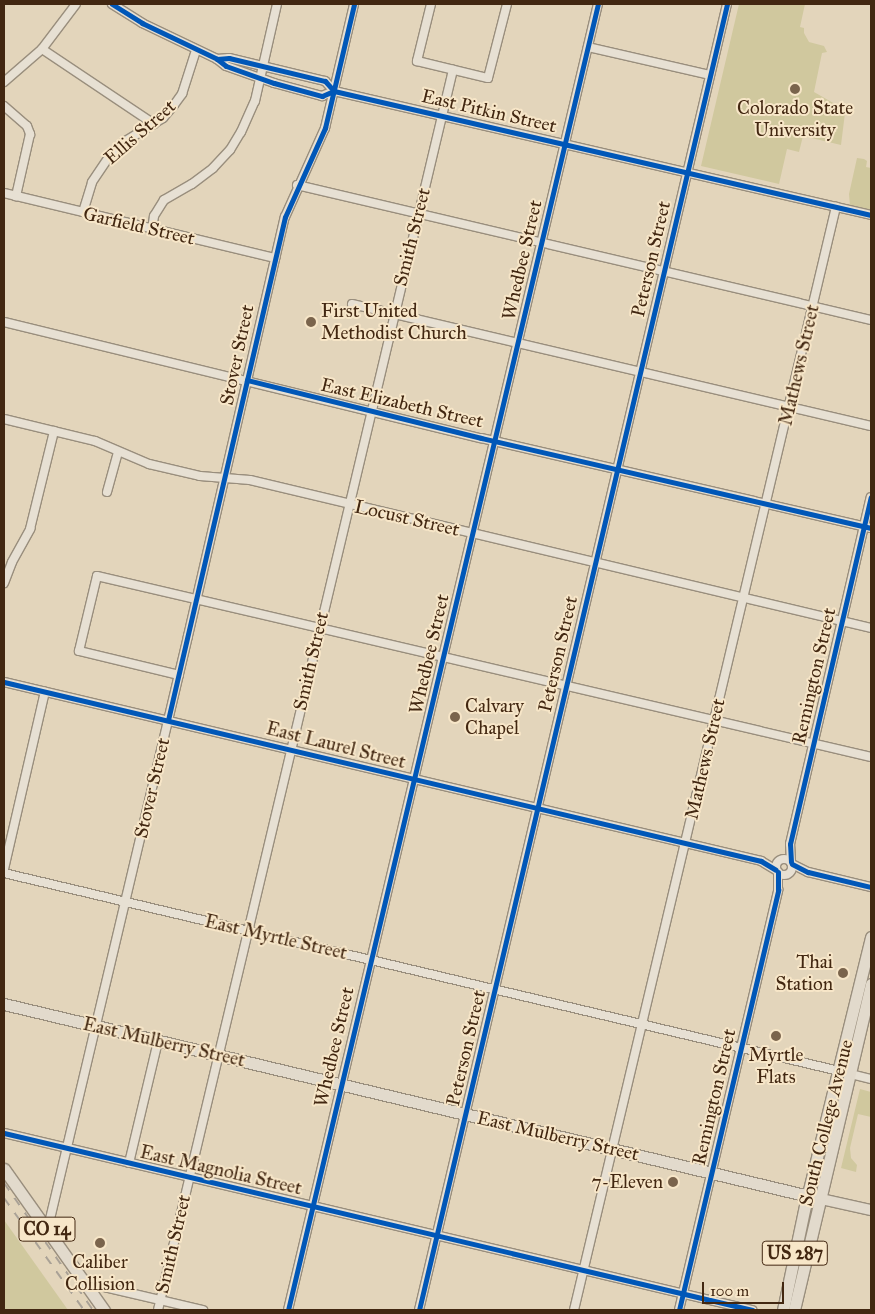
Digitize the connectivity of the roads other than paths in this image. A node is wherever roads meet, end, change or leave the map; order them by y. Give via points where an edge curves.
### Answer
1 (76, 4) edge
2 (112, 4) edge
3 (277, 4) edge
4 (354, 4) edge
5 (431, 4) edge
6 (507, 4) edge
7 (598, 4) edge
8 (727, 4) edge
9 (588, 47) junction
10 (42, 49) junction
11 (196, 50) junction
12 (217, 59) junction
13 (263, 66) junction
14 (453, 70) junction
15 (710, 75) junction
16 (260, 79) junction
17 (4, 82) edge
18 (334, 91) junction
19 (4, 106) edge
20 (442, 116) junction
21 (154, 124) junction
22 (565, 144) junction
23 (687, 172) junction
24 (298, 186) junction
25 (4, 194) edge
26 (16, 196) junction
27 (836, 207) junction
28 (83, 212) junction
29 (418, 215) junction
30 (871, 215) edge
31 (152, 229) junction
32 (542, 244) junction
33 (275, 258) junction
34 (664, 271) junction
35 (352, 304) dead end
36 (813, 306) junction
37 (394, 314) junction
38 (871, 320) edge
39 (4, 322) edge
40 (518, 343) junction
41 (641, 370) junction
42 (247, 380) junction
43 (788, 405) junction
44 (371, 412) junction
45 (4, 419) edge
46 (871, 426) edge
47 (54, 431) junction
48 (494, 441) junction
49 (118, 452) junction
50 (617, 469) junction
51 (225, 479) junction
52 (107, 492) dead end
53 (871, 497) edge
54 (349, 504) junction
55 (766, 504) junction
56 (868, 527) edge
57 (472, 533) junction
58 (595, 562) junction
59 (4, 583) edge
60 (744, 597) junction
61 (197, 598) junction
62 (842, 621) junction
63 (319, 627) junction
64 (871, 628) edge
65 (443, 657) junction
66 (179, 675) junction
67 (4, 682) edge
68 (566, 686) junction
69 (45, 692) junction
70 (168, 720) junction
71 (715, 720) junction
72 (813, 744) junction
73 (290, 749) junction
74 (871, 757) edge
75 (414, 779) junction
76 (537, 808) junction
77 (686, 843) junction
78 (790, 844) junction
79 (780, 860) junction
80 (760, 861) junction
81 (791, 863) junction
82 (4, 868) edge
83 (777, 871) junction
84 (808, 872) junction
85 (4, 873) edge
86 (788, 874) junction
87 (871, 887) edge
88 (778, 890) junction
89 (125, 902) junction
90 (247, 931) junction
91 (871, 936) edge
92 (370, 960) junction
93 (871, 984) edge
94 (495, 989) junction
95 (4, 1004) edge
96 (643, 1024) junction
97 (96, 1026) junction
98 (158, 1041) junction
99 (742, 1047) junction
100 (218, 1055) junction
101 (845, 1072) junction
102 (871, 1079) edge
103 (341, 1084) junction
104 (466, 1114) junction
105 (4, 1133) edge
106 (67, 1148) junction
107 (613, 1149) junction
108 (129, 1163) junction
109 (4, 1169) edge
110 (712, 1172) junction
111 (189, 1178) junction
112 (808, 1196) junction
113 (821, 1198) junction
114 (313, 1207) junction
115 (871, 1210) edge
116 (45, 1226) junction
117 (437, 1236) junction
118 (584, 1269) junction
119 (90, 1290) junction
120 (684, 1294) junction
121 (160, 1300) junction
122 (104, 1310) edge
123 (158, 1310) edge
124 (203, 1310) edge
125 (288, 1310) edge
126 (419, 1310) edge
127 (574, 1310) edge
128 (679, 1310) edge
129 (752, 1310) edge
130 (783, 1310) edge
131 (794, 1310) edge

1 - 10 street
2 - 11 street, East Pitkin Street
3 - 13 street
4 - 18 street, Stover Street
5 - 14 street via 417,61
6 - 14 street via 488,78
7 - 9 street, Whedbee Street
8 - 15 street, Peterson Street
9 - 15 street
9 - 22 street, Whedbee Street
10 - 17 street
10 - 21 street
11 - 12 street, East Pitkin Street
11 - 21 street, Ellis Street via 182,94
12 - 13 street, East Pitkin Street via 229,58
12 - 16 street, East Pitkin Street via 226,66
13 - 16 street
13 - 18 street, East Pitkin Street via 325,81
14 - 20 street, Smith Street
15 - 23 street, Peterson Street
16 - 18 street, East Pitkin Street via 322,96
16 - 31 street via 251,112 230,150 202,177 164,200 154,216
18 - 20 street, East Pitkin Street
18 - 24 street, Stover Street via 325,128
19 - 26 street via 27,126 30,134
20 - 22 street, East Pitkin Street
20 - 29 street, Smith Street
21 - 28 street, Ellis Street via 124,142 105,161 92,182
22 - 23 street, East Pitkin Street
22 - 32 street, Whedbee Street
23 - 27 street, East Pitkin Street
23 - 34 street, Peterson Street
24 - 29 street
24 - 33 street, Stover Street via 287,209
25 - 26 street, Garfield Street
26 - 28 street, Garfield Street
27 - 30 street, East Pitkin Street
27 - 36 street, Mathews Street
28 - 31 street, Garfield Street
29 - 32 street
29 - 37 street, Smith Street
31 - 33 street, Garfield Street
32 - 34 street
32 - 40 street, Whedbee Street
33 - 42 street, Stover Street
34 - 36 street
34 - 41 street, Peterson Street
35 - 37 street
36 - 38 street
36 - 43 street, Mathews Street
37 - 40 street
37 - 44 street, Smith Street
39 - 42 street, East Elizabeth Street
40 - 41 street
40 - 48 street, Whedbee Street
41 - 43 street
41 - 50 street, Peterson Street
42 - 44 street, East Elizabeth Street
42 - 51 street, Stover Street
43 - 46 street
43 - 55 street, Mathews Street
44 - 48 street, East Elizabeth Street
44 - 54 street, Smith Street
45 - 47 street, Locust Street
47 - 49 street, Locust Street via 95,441
47 - 59 street via 30,529
48 - 50 street, East Elizabeth Street
48 - 57 street, Whedbee Street
49 - 51 street, Locust Street via 148,464
49 - 52 street
50 - 55 street, East Elizabeth Street
50 - 58 street, Peterson Street
51 - 54 street, Locust Street via 250,480
51 - 61 street, Stover Street
53 - 56 street, Remington Street
54 - 57 street, Locust Street
54 - 63 street, Smith Street
55 - 56 street, East Elizabeth Street
55 - 60 street, Mathews Street
56 - 62 street, Remington Street
57 - 58 street, Locust Street
57 - 65 street, Whedbee Street
58 - 60 street, Locust Street
58 - 68 street, Peterson Street
60 - 62 street, Locust Street
60 - 71 street, Mathews Street
61 - 63 street
61 - 66 street, Stover Street
61 - 66 street via 97,576 79,651
62 - 64 street, Locust Street
62 - 72 street, Remington Street
63 - 65 street
63 - 73 street, Smith Street
65 - 68 street
65 - 75 street, Whedbee Street
66 - 70 street, Stover Street
67 - 69 street, East Laurel Street
68 - 71 street
68 - 76 street, Peterson Street
69 - 70 street, East Laurel Street
69 - 82 street
70 - 73 street, East Laurel Street
70 - 89 street, Stover Street
71 - 72 street
71 - 77 street, Mathews Street
72 - 74 street
72 - 78 street, Remington Street
73 - 75 street, East Laurel Street
73 - 90 street, Smith Street
75 - 76 street, East Laurel Street
75 - 92 street, Whedbee Street
76 - 77 street, East Laurel Street
76 - 94 street, Peterson Street
77 - 80 street, East Laurel Street
77 - 96 street, Mathews Street
78 - 79 street, Remington Street
78 - 81 street, Remington Street
79 - 80 street, East Laurel Street
79 - 81 street
79 - 83 street, Remington Street
80 - 83 street, East Laurel Street
81 - 84 street
81 - 86 street, Remington Street via 792,869
83 - 86 street, East Laurel Street
83 - 88 street, Remington Street
84 - 86 street
84 - 87 street
85 - 89 street, East Myrtle Street
86 - 88 street, Remington Street
88 - 99 street, Remington Street
89 - 90 street, East Myrtle Street
89 - 97 street, Stover Street
90 - 92 street, East Myrtle Street
90 - 100 street, Smith Street
91 - 101 highway, South College Avenue / US 287 via 852,1018
92 - 94 street, East Myrtle Street
92 - 103 street, Whedbee Street
93 - 101 highway, South College Avenue / US 287
94 - 96 street, East Myrtle Street
94 - 104 street, Peterson Street
95 - 97 highway, East Mulberry Street
96 - 99 street, East Myrtle Street
96 - 107 street, Mathews Street
97 - 98 highway, East Mulberry Street
97 - 106 street, Stover Street
98 - 100 highway, East Mulberry Street
98 - 108 street
99 - 101 street, East Myrtle Street
99 - 110 street, Remington Street
100 - 103 highway, East Mulberry Street
100 - 111 street, Smith Street
101 - 102 street, East Myrtle Street
101 - 112 highway, South College Avenue / US 287
101 - 113 highway, South College Avenue / US 287
103 - 104 highway, East Mulberry Street
103 - 114 street, Whedbee Street
104 - 107 highway, East Mulberry Street
104 - 117 street, Peterson Street
105 - 106 street, East Magnolia Street
106 - 108 street, East Magnolia Street
106 - 116 street, Stover Street via 50,1219
107 - 110 highway, East Mulberry Street
107 - 118 street, Mathews Street
108 - 111 street, East Magnolia Street
109 - 116 highway, CO 14
110 - 112 highway, East Mulberry Street
110 - 120 street, Remington Street
111 - 114 street, East Magnolia Street
111 - 121 street, Smith Street
112 - 113 highway, East Mulberry Street
112 - 130 highway, South College Avenue / US 287
113 - 115 main road
113 - 131 highway, South College Avenue / US 287
114 - 117 street, East Magnolia Street
114 - 125 street, Whedbee Street
116 - 119 highway, CO 14
117 - 118 street, East Magnolia Street
117 - 126 street, Peterson Street
118 - 120 street, East Magnolia Street
118 - 127 street, Mathews Street
119 - 121 street via 100,1286
119 - 122 highway, CO 14
120 - 128 street, Remington Street
120 - 129 street, East Magnolia Street
121 - 123 street, Smith Street
121 - 124 street

